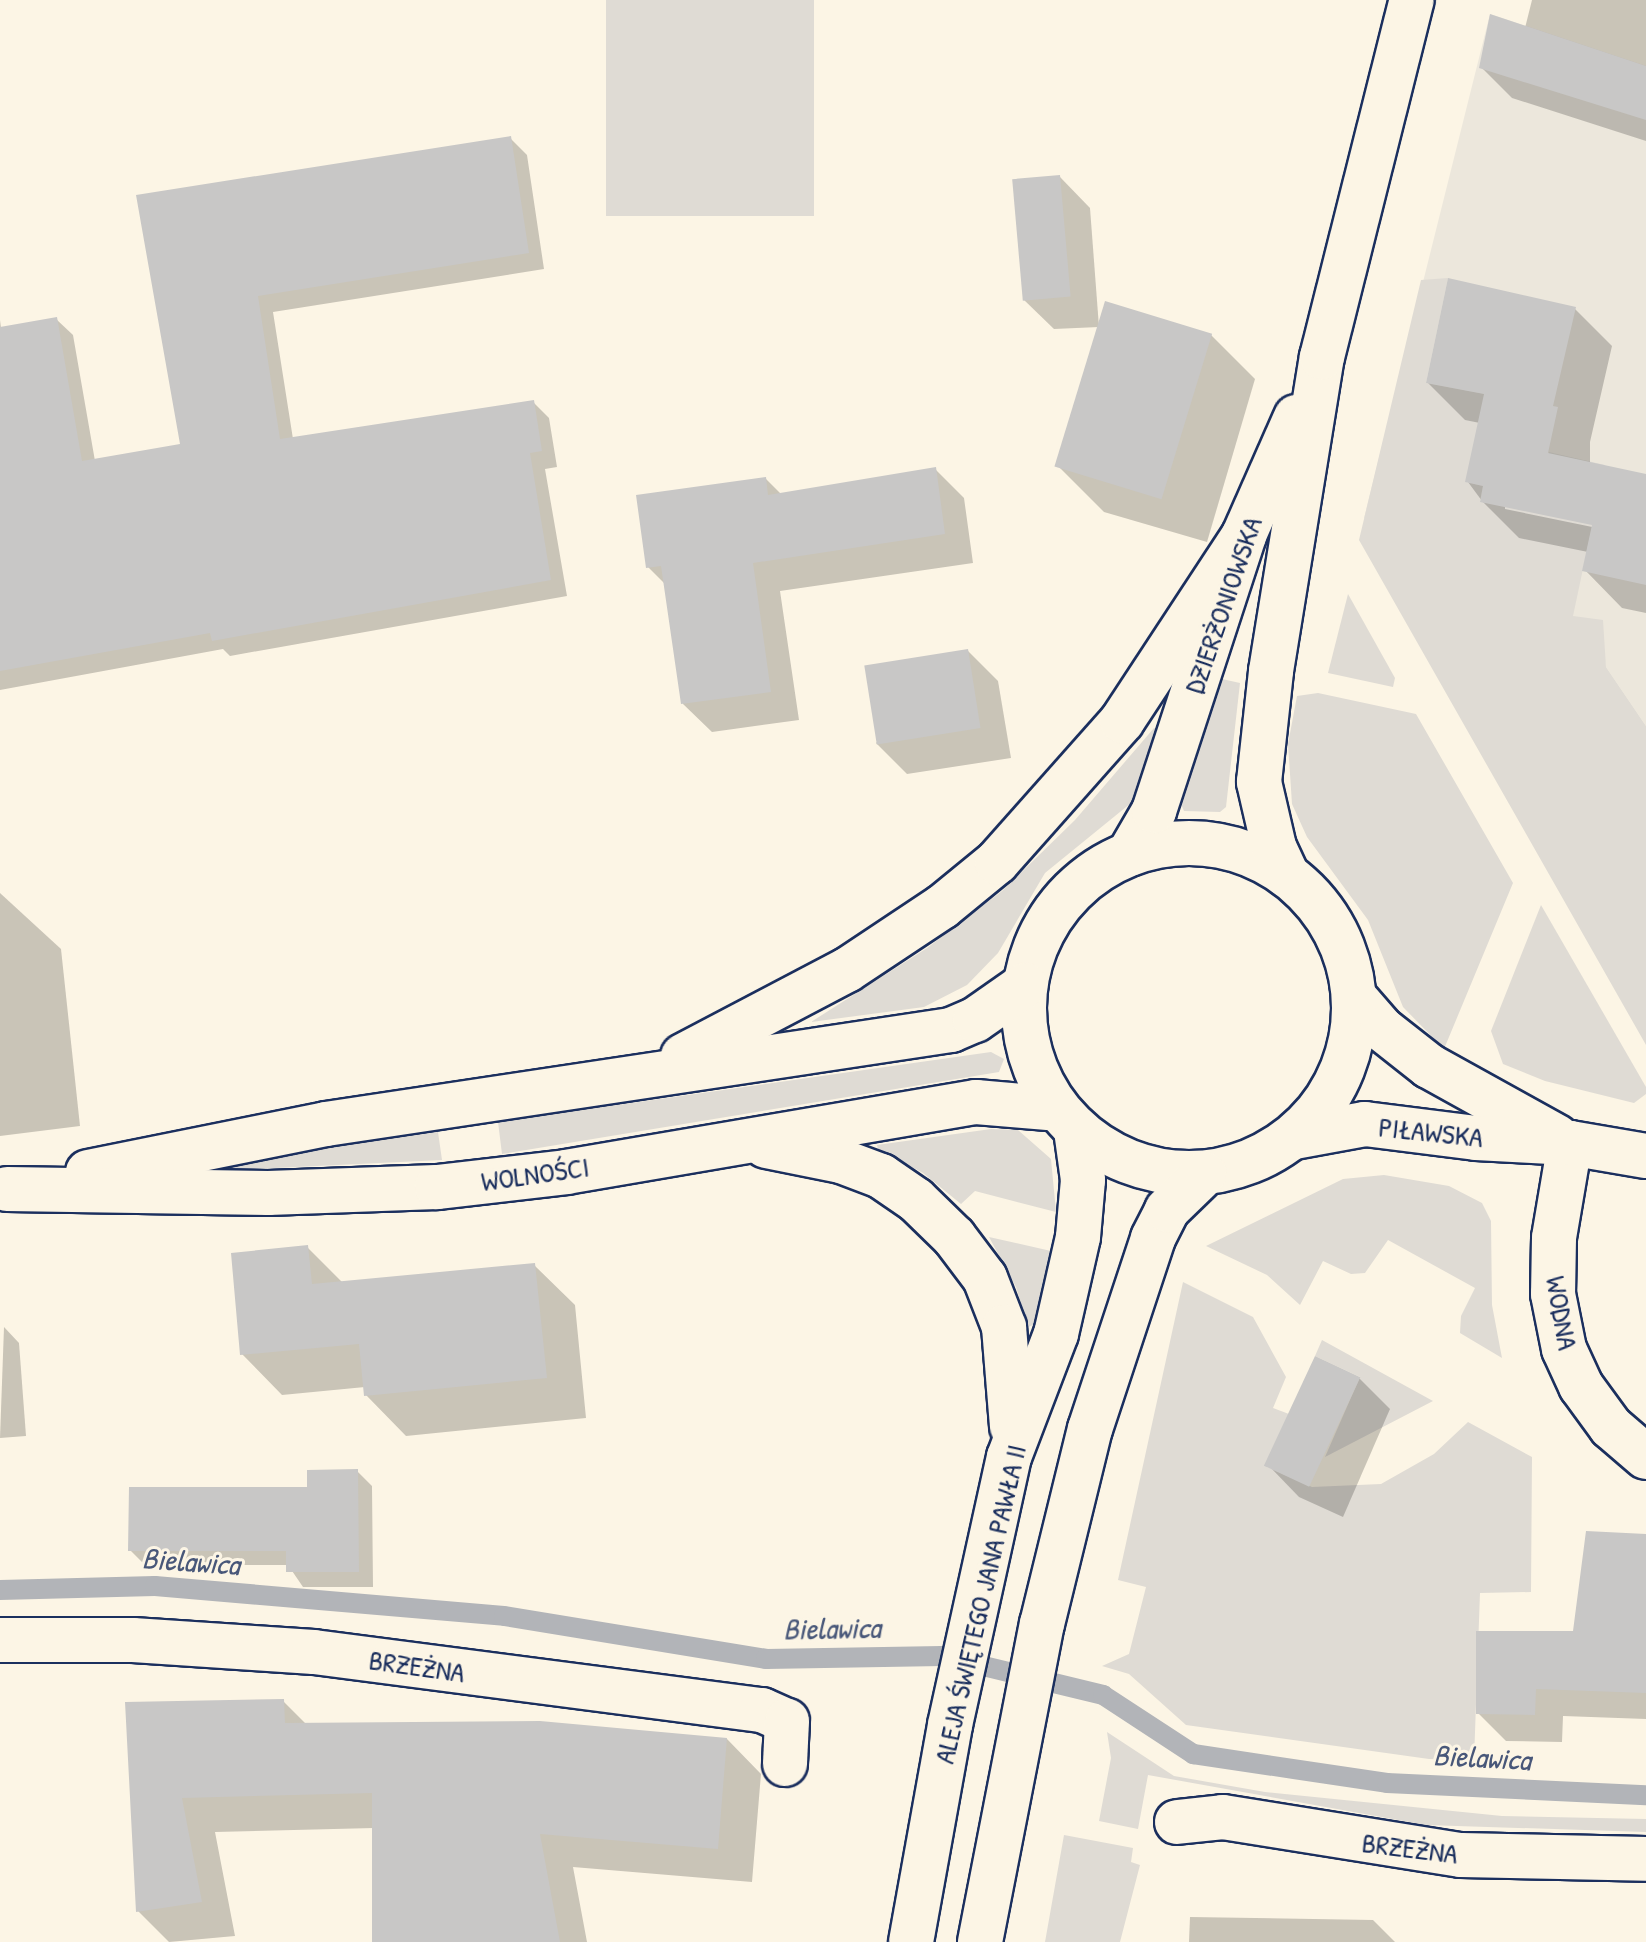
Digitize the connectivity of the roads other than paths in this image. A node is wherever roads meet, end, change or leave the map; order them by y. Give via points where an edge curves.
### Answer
1 (1412, 0) edge
2 (1322, 357) junction
3 (1244, 535) junction
4 (1129, 854) junction
5 (1287, 875) junction
6 (1025, 985) junction
7 (1355, 998) junction
8 (625, 1078) junction
9 (1066, 1120) junction
10 (1294, 1137) junction
11 (737, 1142) junction
12 (1570, 1143) junction
13 (1646, 1156) edge
14 (1204, 1174) junction
15 (4, 1189) edge
16 (1009, 1457) junction
17 (1646, 1457) edge
18 (0, 1640) edge
19 (785, 1764) dead end
20 (1177, 1822) dead end
21 (1646, 1859) edge
22 (911, 1942) edge
23 (980, 1942) edge

1 - 2 street, DZIERŻONIOWSKA
2 - 3 street, DZIERŻONIOWSKA
2 - 5 street, DZIERŻONIOWSKA via 1271,671 1259,782 1274,847
3 - 4 street, DZIERŻONIOWSKA via 1202,653 1170,770
3 - 8 street via 1122,721 997,862 942,907 847,970 727,1036
4 - 5 street via 1199,843 1246,853
4 - 6 street via 1088,877 1054,912 1032,954
5 - 7 street via 1315,899 1335,929
6 - 8 street, WOLNOŚCI via 951,1030
6 - 9 street via 1028,1050
7 - 10 street via 1348,1057 1332,1092
7 - 12 street, PIŁAWSKA via 1382,1029 1429,1066
8 - 15 street, WOLNOŚCI via 326,1124
9 - 11 street, WOLNOŚCI via 976,1102
9 - 14 street via 1135,1165
9 - 16 street, ALEJA ŚWIĘTEGO JANA PAWŁA II via 1083,1180 1078,1237 1056,1334
10 - 12 street, PIŁAWSKA via 1365,1124
10 - 14 street via 1261,1159
11 - 15 street, WOLNOŚCI via 538,1176 437,1187 268,1193
11 - 16 street via 841,1161 881,1176 916,1200 954,1237 985,1278 1004,1327 1014,1407
12 - 13 street, PIŁAWSKA
12 - 17 street, WODNA via 1554,1238 1553,1294 1564,1349 1581,1386 1611,1427
14 - 23 street via 1167,1210 1153,1238 1090,1429 1017,1739
16 - 22 street, ALEJA ŚWIĘTEGO JANA PAWŁA II via 950,1725
18 - 19 street, BRZEŻNA via 133,1640 314,1652 762,1710 787,1721
20 - 21 street, BRZEŻNA via 1223,1817 1461,1855

